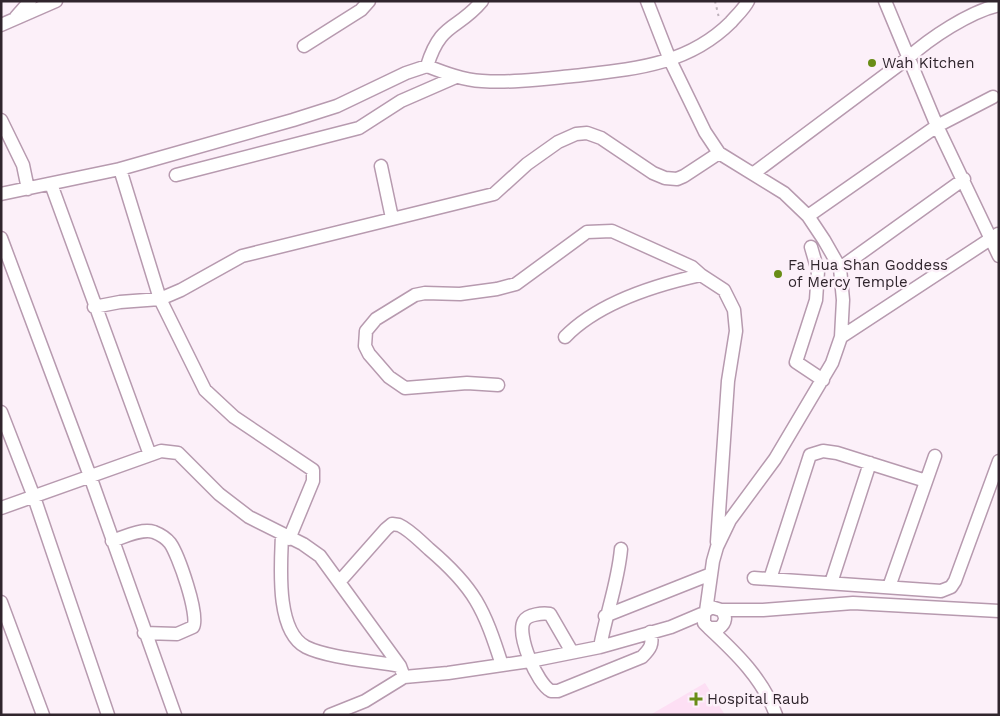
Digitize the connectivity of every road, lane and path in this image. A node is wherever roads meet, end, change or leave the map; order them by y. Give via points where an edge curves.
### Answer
1 (30, 1) edge
2 (56, 1) edge
3 (369, 1) edge
4 (482, 1) edge
5 (647, 1) edge
6 (714, 1) edge
7 (748, 1) edge
8 (885, 1) edge
9 (999, 5) edge
10 (15, 19) junction
11 (1, 25) edge
12 (722, 31) junction
13 (304, 46) dead end
14 (908, 58) junction
15 (670, 60) junction
16 (427, 66) junction
17 (456, 76) junction
18 (993, 96) dead end
19 (1, 120) edge
20 (937, 126) junction
21 (719, 153) junction
22 (380, 166) dead end
23 (120, 169) junction
24 (754, 173) junction
25 (176, 175) dead end
26 (964, 179) junction
27 (51, 184) junction
28 (28, 189) junction
29 (1, 194) edge
30 (808, 216) junction
31 (392, 218) junction
32 (995, 236) edge
33 (1, 238) edge
34 (811, 247) dead end
35 (999, 256) edge
36 (840, 268) junction
37 (701, 275) junction
38 (160, 298) junction
39 (94, 307) junction
40 (564, 337) dead end
41 (841, 337) junction
42 (823, 380) junction
43 (498, 385) dead end
44 (1, 412) edge
45 (150, 455) junction
46 (935, 456) dead end
47 (999, 461) edge
48 (870, 463) junction
49 (90, 476) junction
50 (926, 482) junction
51 (34, 497) junction
52 (1, 508) edge
53 (286, 537) junction
54 (112, 540) junction
55 (717, 547) junction
56 (621, 549) dead end
57 (711, 574) junction
58 (754, 578) dead end
59 (770, 579) junction
60 (340, 581) junction
61 (831, 584) junction
62 (855, 585) junction
63 (889, 587) junction
64 (1, 602) edge
65 (853, 603) junction
66 (999, 611) edge
67 (605, 616) junction
68 (714, 617) junction
69 (650, 632) junction
70 (144, 633) junction
71 (600, 647) junction
72 (572, 652) junction
73 (530, 661) junction
74 (502, 665) junction
75 (402, 671) junction
76 (43, 715) edge
77 (108, 715) edge
78 (175, 715) edge
79 (330, 715) edge
80 (776, 715) edge

1 - 10 street
2 - 10 street
3 - 13 street via 361,10
4 - 16 street via 474,11 442,32 433,46
5 - 15 street
6 - 12 path
7 - 12 street
8 - 14 street
9 - 14 street via 971,16 925,43
10 - 11 street
12 - 15 street via 710,42
14 - 20 street
14 - 24 street
15 - 17 street via 628,69 529,80 482,81
15 - 21 street via 705,132
16 - 17 street
16 - 23 street via 337,106
17 - 25 street via 401,101 359,128
18 - 20 street
19 - 28 street via 23,164
20 - 26 street
20 - 30 street
21 - 24 street
21 - 31 street via 684,176 666,178 653,173 602,138 587,133 576,134 558,142 527,164 494,194
22 - 31 street
23 - 27 street
23 - 38 street
24 - 30 street via 784,193
26 - 32 street
26 - 36 street
27 - 28 street
27 - 39 street
28 - 29 street
30 - 36 street
31 - 38 street via 242,256
32 - 35 street
32 - 41 street
33 - 49 street
34 - 42 street via 818,271 816,300 796,362
36 - 41 street via 843,300
37 - 40 street via 663,284 600,311 578,323
37 - 43 street via 692,267 612,231 588,232 516,284 460,294 415,295 376,319 366,330 365,346 369,354 389,377 405,388 467,383
37 - 55 street via 724,290 734,310 736,331 728,381
38 - 39 street
38 - 53 street via 205,390 234,417 313,470 313,481
39 - 45 street
41 - 42 street
42 - 55 street via 775,459 730,520
44 - 51 street
45 - 49 street
45 - 53 street via 161,451 178,453 219,494 249,517
46 - 50 street
47 - 63 street via 956,581 951,587 941,591
48 - 50 street
48 - 59 street via 823,451 810,455
48 - 61 street
49 - 51 street
49 - 54 street
50 - 63 street
51 - 52 street
51 - 77 street
53 - 60 street via 320,556
53 - 75 street via 282,596 291,628 300,644
54 - 70 street
54 - 70 street via 147,531 161,536 173,549 185,581 196,617 193,627 177,634
55 - 57 street
56 - 67 street via 617,580
57 - 67 street
57 - 68 street
58 - 59 street
59 - 61 street
60 - 74 street via 386,529 392,524 399,524 463,581 489,624
60 - 75 street
61 - 62 street
62 - 63 street
62 - 65 street
64 - 76 street
65 - 66 street
65 - 68 street
67 - 71 street
68 - 69 street
68 - 80 street via 757,679
69 - 71 street
69 - 73 street via 653,642 642,657 558,691 551,692 543,686
70 - 78 street
71 - 72 street
72 - 73 street
72 - 73 street via 554,619 545,613 523,622
73 - 74 street
74 - 75 street via 448,673
75 - 79 street via 373,697

